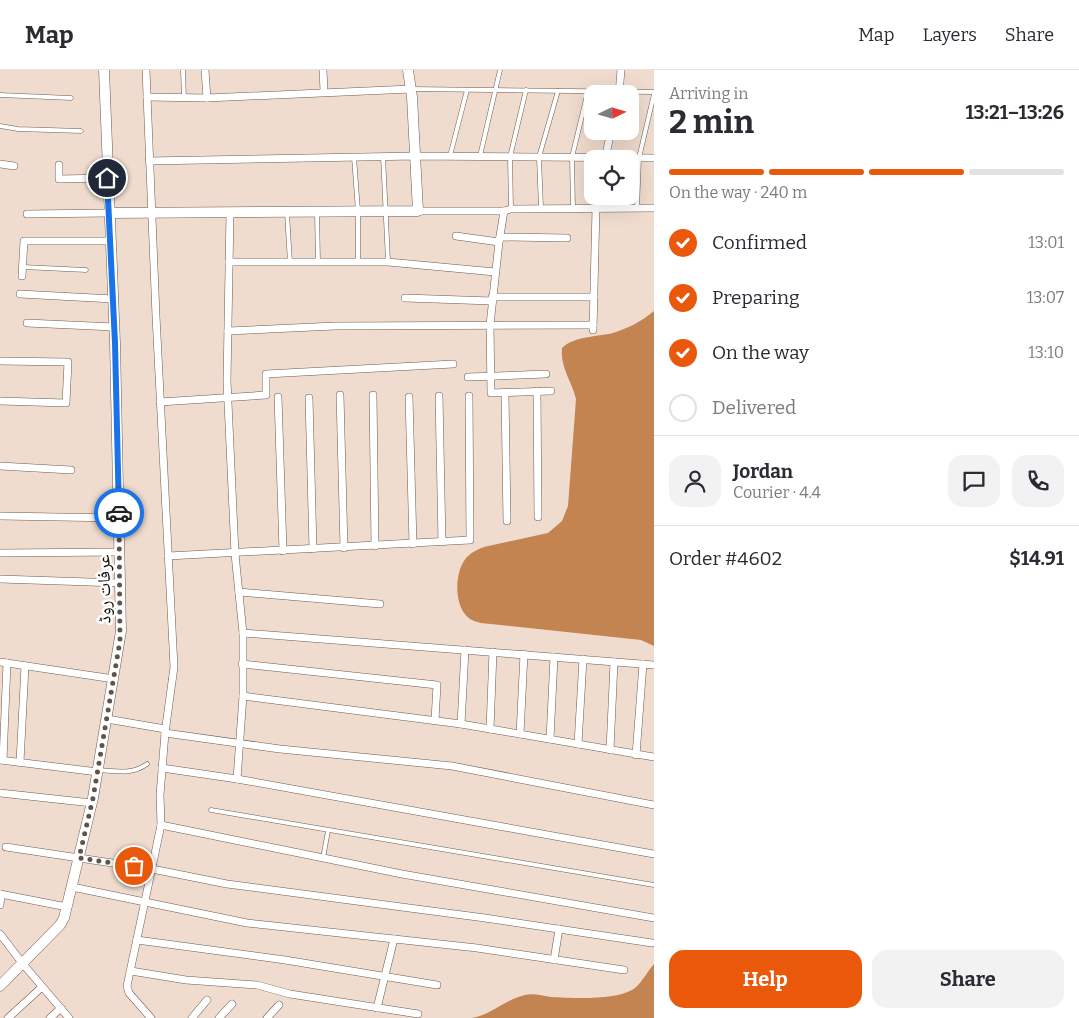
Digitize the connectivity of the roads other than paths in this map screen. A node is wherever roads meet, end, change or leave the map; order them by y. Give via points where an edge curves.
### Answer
1 (104, 70) edge
2 (146, 70) edge
3 (183, 70) edge
4 (205, 70) edge
5 (323, 70) edge
6 (408, 70) edge
7 (500, 70) edge
8 (622, 70) edge
9 (621, 85) edge
10 (411, 89) junction
11 (467, 90) junction
12 (496, 90) junction
13 (526, 90) junction
14 (324, 91) junction
15 (558, 91) junction
16 (584, 91) edge
17 (639, 93) edge
18 (654, 93) edge
19 (0, 95) edge
20 (147, 97) junction
21 (71, 98) dead end
22 (184, 98) junction
23 (207, 98) junction
24 (584, 108) edge
25 (0, 126) edge
26 (81, 131) dead end
27 (383, 156) junction
28 (415, 156) junction
29 (450, 156) junction
30 (480, 156) junction
31 (354, 157) junction
32 (510, 157) junction
33 (539, 157) junction
34 (572, 158) junction
35 (584, 158) edge
36 (639, 158) joint
37 (654, 158) edge
38 (149, 161) junction
39 (0, 164) edge
40 (59, 165) dead end
41 (14, 166) dead end
42 (107, 178) junction
43 (601, 205) edge
44 (637, 205) edge
45 (600, 208) junction
46 (637, 208) junction
47 (654, 208) edge
48 (541, 209) junction
49 (573, 209) junction
50 (508, 210) junction
51 (387, 211) junction
52 (418, 211) junction
53 (287, 212) junction
54 (317, 212) junction
55 (358, 212) junction
56 (109, 213) junction
57 (151, 213) junction
58 (230, 213) junction
59 (28, 214) dead end
60 (456, 236) dead end
61 (567, 238) dead end
62 (499, 240) junction
63 (110, 241) junction
64 (358, 261) junction
65 (229, 262) junction
66 (318, 262) junction
67 (388, 262) junction
68 (290, 263) junction
69 (23, 267) junction
70 (86, 270) dead end
71 (495, 272) junction
72 (22, 276) dead end
73 (20, 294) dead end
74 (594, 297) junction
75 (405, 298) dead end
76 (113, 299) junction
77 (492, 299) junction
78 (27, 323) dead end
79 (490, 325) junction
80 (114, 327) junction
81 (228, 331) junction
82 (0, 361) edge
83 (452, 364) dead end
84 (546, 374) dead end
85 (491, 376) junction
86 (468, 377) dead end
87 (537, 391) junction
88 (550, 391) dead end
89 (505, 393) junction
90 (340, 395) dead end
91 (373, 395) dead end
92 (439, 396) dead end
93 (469, 396) dead end
94 (228, 397) junction
95 (409, 397) dead end
96 (278, 398) dead end
97 (310, 398) dead end
98 (0, 401) edge
99 (160, 402) junction
100 (0, 466) edge
101 (71, 470) dead end
102 (0, 516) edge
103 (538, 517) dead end
104 (119, 518) junction
105 (507, 521) dead end
106 (442, 542) junction
107 (413, 544) junction
108 (375, 546) junction
109 (344, 548) junction
110 (313, 549) junction
111 (283, 551) junction
112 (120, 552) junction
113 (0, 553) edge
114 (235, 554) junction
115 (168, 556) junction
116 (0, 579) edge
117 (120, 583) junction
118 (239, 592) junction
119 (380, 604) dead end
120 (243, 632) junction
121 (465, 650) junction
122 (494, 652) junction
123 (524, 654) junction
124 (554, 657) junction
125 (583, 659) junction
126 (614, 662) junction
127 (3, 663) edge
128 (242, 664) junction
129 (643, 664) junction
130 (654, 665) edge
131 (25, 666) junction
132 (114, 679) junction
133 (243, 696) junction
134 (107, 719) junction
135 (435, 720) junction
136 (461, 724) junction
137 (490, 729) junction
138 (165, 731) junction
139 (520, 734) junction
140 (550, 739) junction
141 (239, 743) junction
142 (578, 744) junction
143 (610, 750) junction
144 (636, 755) junction
145 (654, 757) edge
146 (1, 760) edge
147 (20, 762) junction
148 (147, 764) dead end
149 (162, 768) junction
150 (98, 771) junction
151 (237, 779) junction
152 (0, 793) edge
153 (92, 803) junction
154 (654, 805) edge
155 (211, 810) dead end
156 (162, 825) junction
157 (328, 831) junction
158 (6, 847) dead end
159 (654, 854) edge
160 (79, 858) junction
161 (323, 858) junction
162 (152, 869) junction
163 (654, 885) edge
164 (72, 887) junction
165 (0, 894) edge
166 (145, 903) junction
167 (0, 905) edge
168 (67, 907) junction
169 (654, 918) edge
170 (559, 929) junction
171 (0, 935) edge
172 (394, 939) junction
173 (137, 940) junction
174 (652, 943) dead end
175 (554, 960) junction
176 (23, 964) junction
177 (624, 970) dead end
178 (130, 971) junction
179 (384, 976) junction
180 (437, 985) dead end
181 (0, 986) edge
182 (42, 987) junction
183 (207, 1000) dead end
184 (232, 1004) dead end
185 (279, 1005) dead end
186 (61, 1008) junction
187 (377, 1008) junction
188 (418, 1014) dead end
189 (8, 1018) edge
190 (50, 1018) edge
191 (70, 1018) edge
192 (151, 1018) edge
193 (192, 1018) edge
194 (219, 1018) edge
195 (268, 1018) edge

1 - 42 street, عرفات روڈ
2 - 20 street
3 - 22 lane
4 - 23 street
5 - 14 street
6 - 10 street
7 - 12 lane
8 - 9 street
10 - 11 lane
10 - 14 street
10 - 28 street
11 - 12 lane
11 - 29 lane
12 - 13 lane
12 - 30 lane
13 - 15 lane
13 - 32 lane
14 - 23 street
15 - 16 lane
15 - 33 lane
17 - 18 lane
18 - 36 lane
19 - 21 lane
20 - 22 street
20 - 38 street
22 - 23 street
24 - 34 lane
25 - 26 lane via 18,130
27 - 28 street
27 - 31 street
27 - 51 lane
28 - 29 street
28 - 52 street
29 - 30 street
30 - 32 street
31 - 38 street
31 - 55 lane
32 - 33 street
32 - 50 lane
33 - 34 street
33 - 48 lane
34 - 35 street
34 - 49 lane
36 - 37 street
38 - 57 street
39 - 41 street
40 - 42 street via 59,179
42 - 56 street, عرفات روڈ
43 - 45 street
44 - 46 lane
45 - 46 street
45 - 49 street
45 - 74 street
46 - 47 street
48 - 49 street
48 - 50 street
50 - 52 street
50 - 62 street
51 - 52 street
51 - 55 street
51 - 67 lane
53 - 54 street
53 - 58 street
53 - 68 lane
54 - 55 street
54 - 66 lane
55 - 64 lane
56 - 57 street
56 - 59 street
56 - 63 street, عرفات روڈ
57 - 58 street
57 - 99 street
58 - 65 street
60 - 62 street
61 - 62 street
62 - 71 street
63 - 69 street via 24,241
63 - 76 street, عرفات روڈ
64 - 66 street
64 - 67 street
65 - 68 street
65 - 81 street
66 - 68 street
67 - 71 street
69 - 70 lane
69 - 72 street
71 - 77 street
73 - 76 street
74 - 77 street
74 - 79 street via 593,328
75 - 77 street
76 - 80 street, عرفات روڈ
77 - 79 street
78 - 80 street
79 - 81 street via 335,326
79 - 85 street
80 - 104 street, عرفات روڈ
81 - 94 street
82 - 98 street via 68,362 66,403
83 - 94 street via 266,374 266,395
84 - 85 street
85 - 86 street
85 - 89 street via 491,393
87 - 88 street
87 - 89 street
87 - 103 street
89 - 105 street
90 - 109 street
91 - 108 street
92 - 106 street
93 - 106 street via 470,540
94 - 99 street
94 - 114 street
95 - 107 street
96 - 111 street
97 - 110 street
99 - 115 street
100 - 101 street
102 - 104 street
104 - 112 street, عرفات روڈ
106 - 107 street
107 - 108 street
108 - 109 street
109 - 110 street
110 - 111 street
111 - 114 street
112 - 113 street
112 - 117 street, عرفات روڈ
114 - 115 street
114 - 118 street
115 - 138 street via 174,667
116 - 117 street
117 - 132 street, عرفات روڈ via 121,631
118 - 119 street
118 - 120 street
120 - 121 street
120 - 128 street
121 - 122 street
121 - 136 street
122 - 123 street
122 - 137 street
123 - 124 street
123 - 139 street
124 - 125 street
124 - 140 street
125 - 126 street
125 - 142 street
126 - 129 street
126 - 143 street
127 - 131 street
127 - 146 street
128 - 133 street
128 - 135 street via 437,685
129 - 130 street
129 - 144 street
131 - 132 street
131 - 147 street
132 - 134 street, عرفات روڈ
133 - 135 street
133 - 141 street
134 - 138 street
134 - 150 street, عرفات روڈ
135 - 136 street
136 - 137 street
137 - 139 street
138 - 141 street
138 - 149 street
139 - 140 street
140 - 142 street
141 - 151 street
141 - 154 street via 452,766
142 - 143 street
143 - 144 street
144 - 145 street
146 - 147 street
147 - 150 street
148 - 150 lane via 132,771
149 - 151 street
149 - 156 street
150 - 153 street, عرفات روڈ
151 - 159 street
152 - 153 street
153 - 160 street, عرفات روڈ
155 - 157 lane
156 - 161 street
156 - 162 street
157 - 161 lane
157 - 163 lane
158 - 160 street
160 - 162 street
160 - 164 street, عرفات روڈ
161 - 169 street
162 - 166 street
162 - 170 street via 227,884
164 - 166 street
164 - 168 street, عرفات روڈ
165 - 167 street
165 - 168 street
166 - 172 street via 247,923
166 - 173 street
168 - 176 street, عرفات روڈ via 60,925
170 - 174 street
170 - 175 street
171 - 176 street
172 - 175 street
172 - 179 street
173 - 178 street
173 - 179 street
175 - 177 street
176 - 181 street, عرفات روڈ
176 - 182 street
178 - 187 street via 186,980 257,984 290,994
178 - 192 street via 129,993
179 - 180 street
179 - 187 street
182 - 186 street
182 - 189 street
183 - 193 street
184 - 194 street
185 - 195 street
186 - 190 street
186 - 191 street
187 - 188 street

